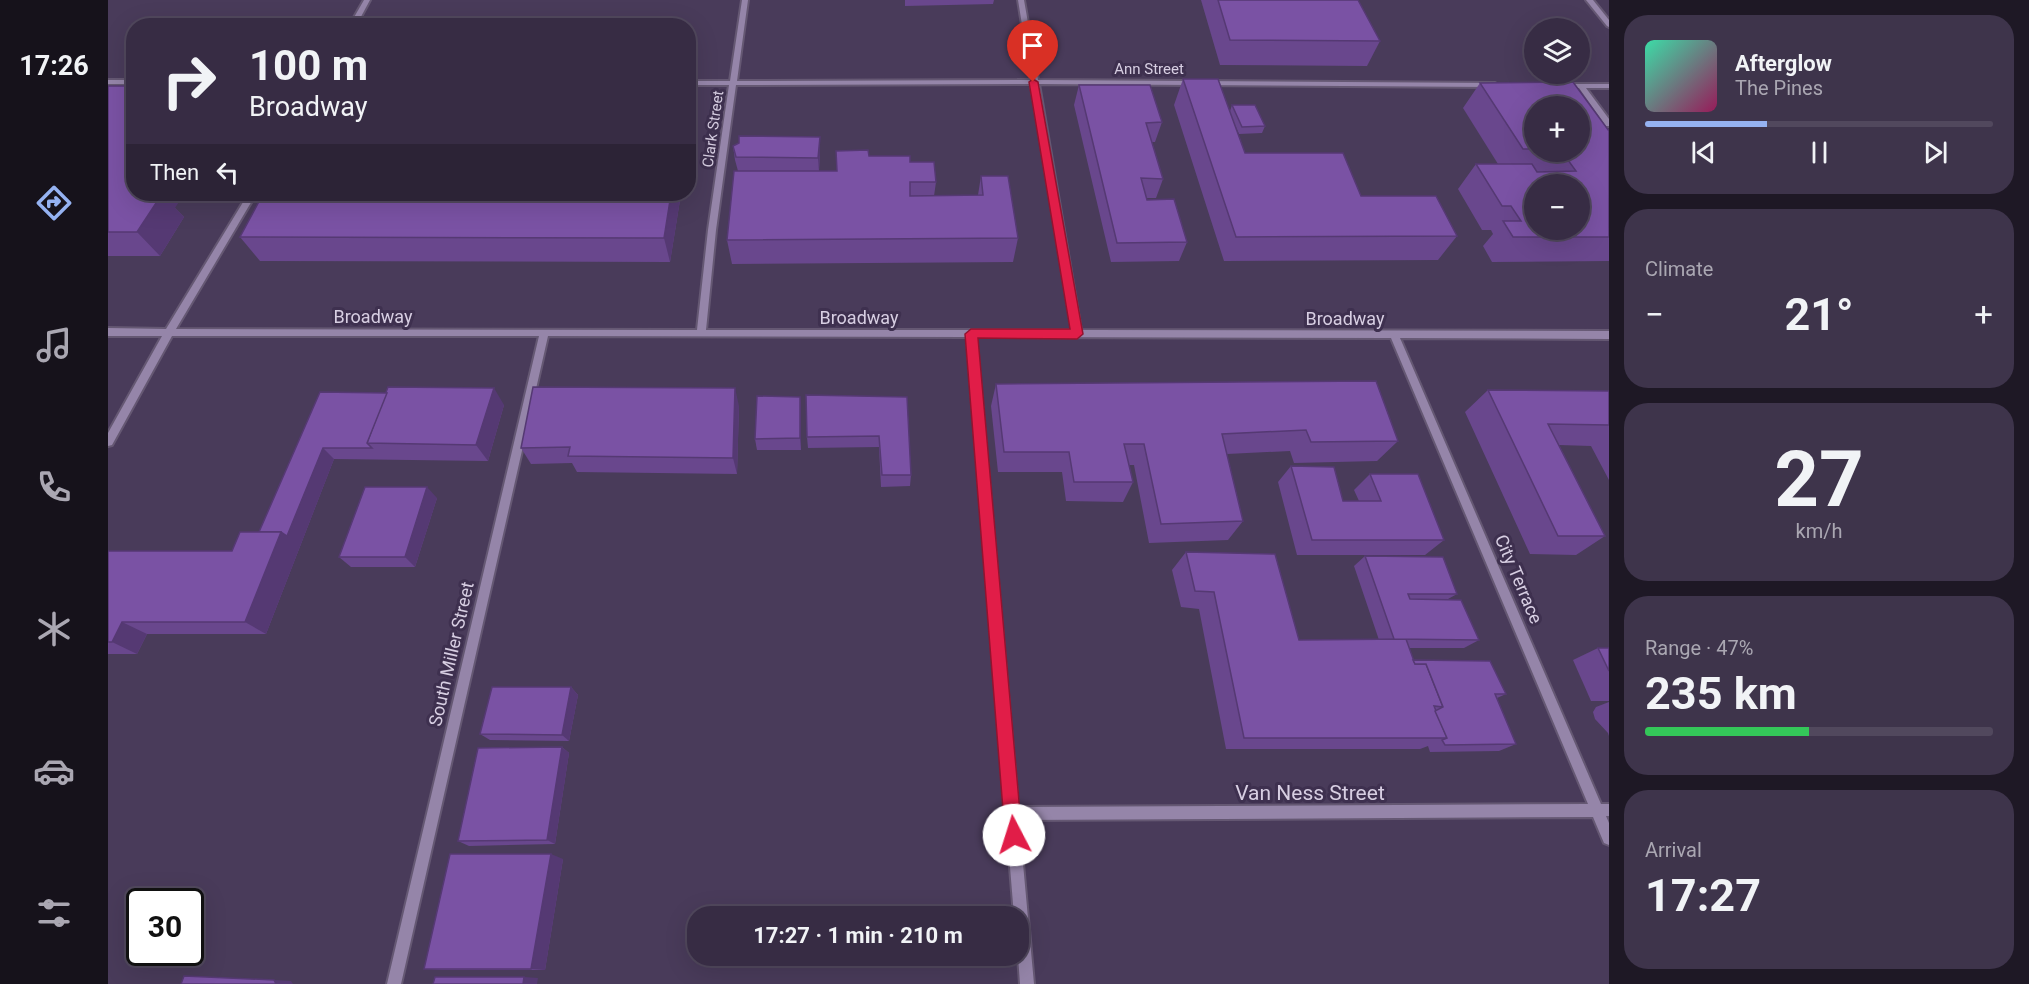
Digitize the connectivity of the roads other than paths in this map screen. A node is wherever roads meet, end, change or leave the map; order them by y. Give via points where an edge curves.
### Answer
1 (367, 0) edge
2 (745, 0) edge
3 (1021, 0) edge
4 (1589, 0) edge
5 (357, 18) edge
6 (1609, 25) edge
7 (108, 82) edge
8 (121, 82) junction
9 (126, 82) edge
10 (1033, 82) junction
11 (696, 83) edge
12 (733, 83) junction
13 (1497, 85) edge
14 (1557, 86) edge
15 (1581, 86) junction
16 (1609, 86) edge
17 (114, 90) edge
18 (1609, 124) edge
19 (248, 201) edge
20 (108, 332) edge
21 (169, 332) junction
22 (544, 333) junction
23 (701, 333) junction
24 (971, 334) junction
25 (1077, 334) junction
26 (1394, 335) junction
27 (1609, 335) edge
28 (108, 442) edge
29 (1603, 810) edge
30 (1012, 814) junction
31 (1609, 838) edge
32 (394, 984) edge
33 (1027, 984) edge

1 - 5 street
2 - 12 street, Clark Street
3 - 10 street
4 - 6 street
7 - 8 street
8 - 9 street
8 - 17 street
10 - 12 street, Ann Street
10 - 13 street, Ann Street
10 - 25 street
11 - 12 street, Ann Street
12 - 23 street, Clark Street
14 - 15 street
15 - 16 street
15 - 18 street
19 - 21 street
20 - 21 street, Broadway
21 - 22 street, Broadway
21 - 28 street
22 - 23 street, Broadway
22 - 32 street, South Miller Street
23 - 24 street, Broadway
24 - 25 street, Broadway
24 - 30 street
25 - 26 street, Broadway
26 - 27 street, Broadway
26 - 29 street, City Terrace
29 - 30 street, Van Ness Street
29 - 31 street, City Terrace
30 - 33 street

